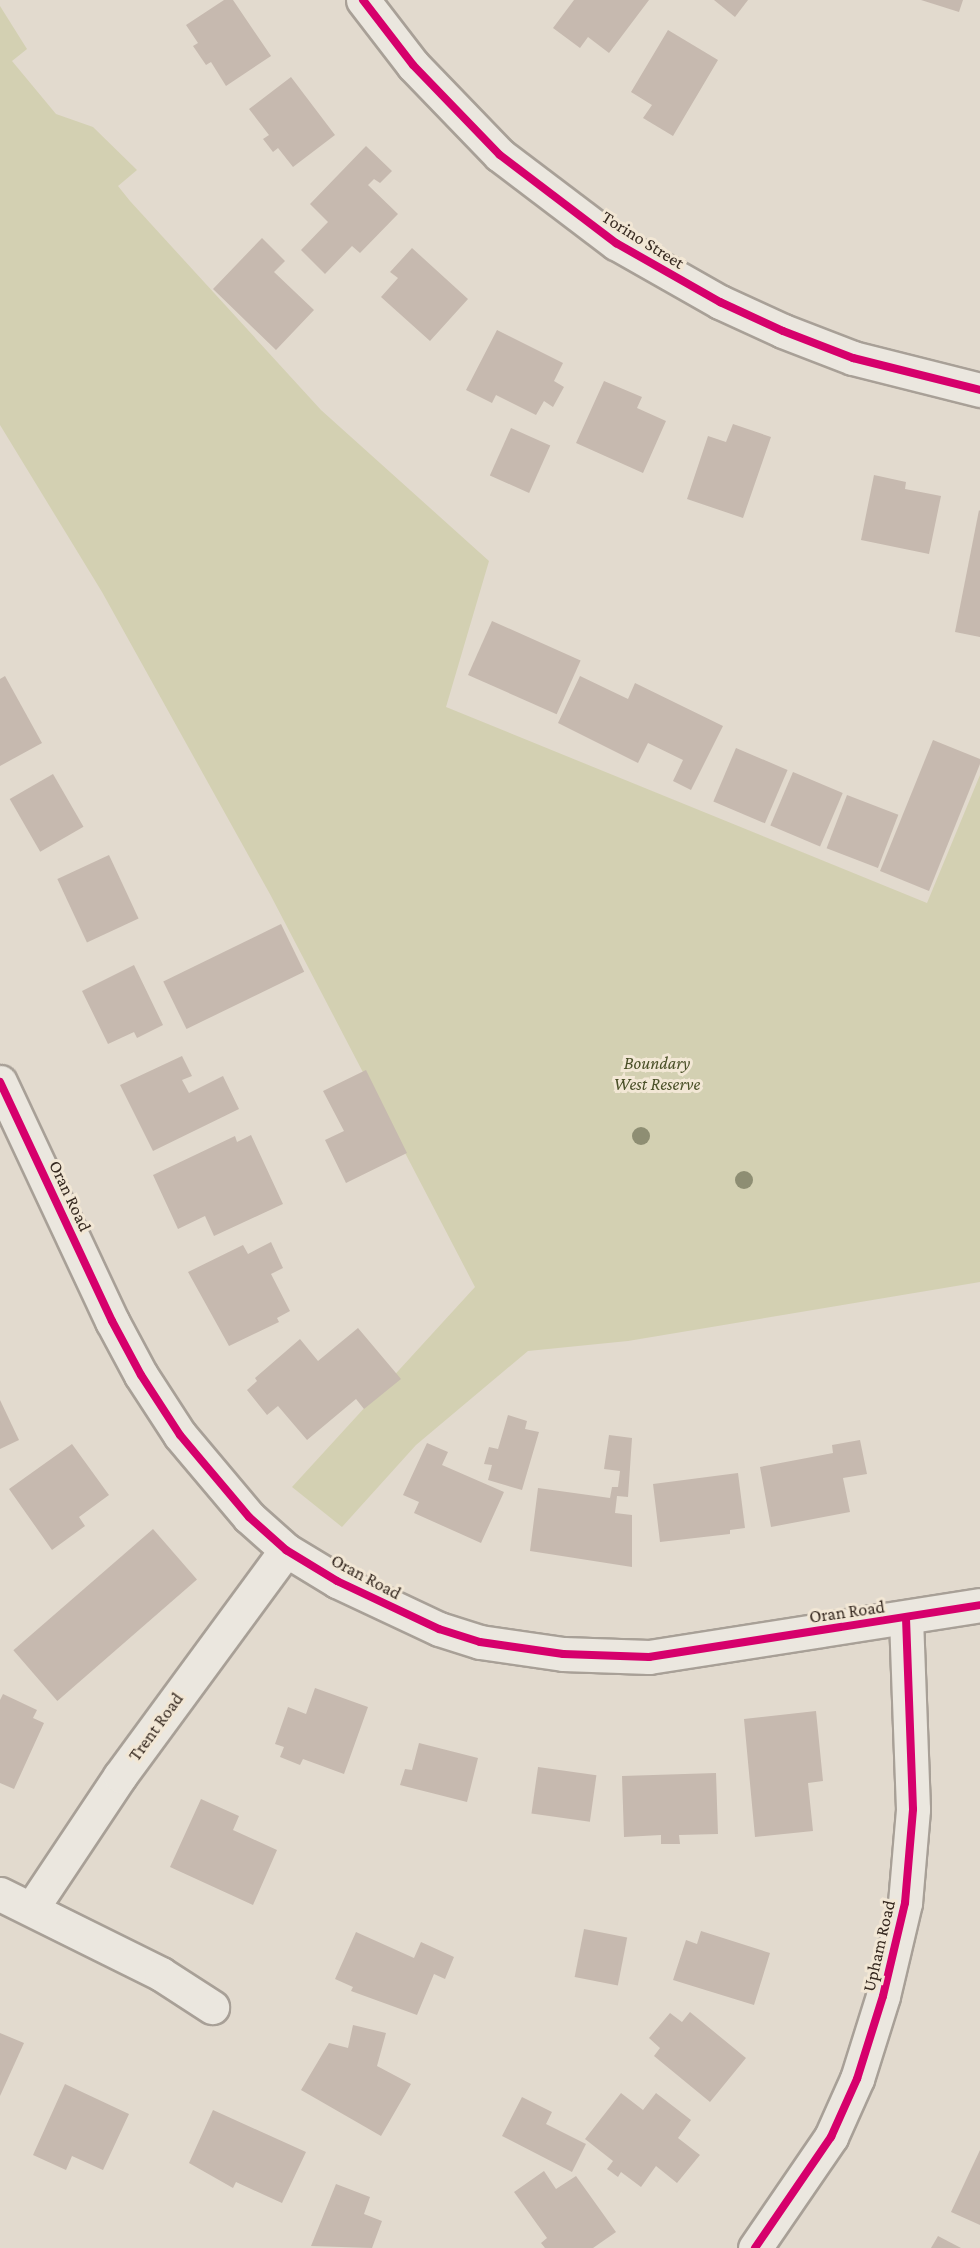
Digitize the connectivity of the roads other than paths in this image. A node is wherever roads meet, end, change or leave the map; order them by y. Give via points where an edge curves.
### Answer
1 (363, 0) edge
2 (980, 390) edge
3 (0, 1082) edge
4 (286, 1550) junction
5 (980, 1605) edge
6 (906, 1619) junction
7 (0, 1894) edge
8 (32, 1908) junction
9 (212, 2007) dead end
10 (755, 2248) edge

1 - 2 street, Torino Street via 413,65 500,154 616,243 710,297 783,331 852,358
3 - 4 street, Oran Road via 141,1375 180,1435 217,1481
4 - 6 street, Oran Road via 337,1581 440,1629 480,1642 563,1654 649,1657
4 - 8 street, Trent Road via 120,1776
5 - 6 street, Oran Road
6 - 10 street, Upham Road via 913,1809 905,1903 886,1984 857,2079 831,2138
7 - 8 street
8 - 9 street via 161,1974

